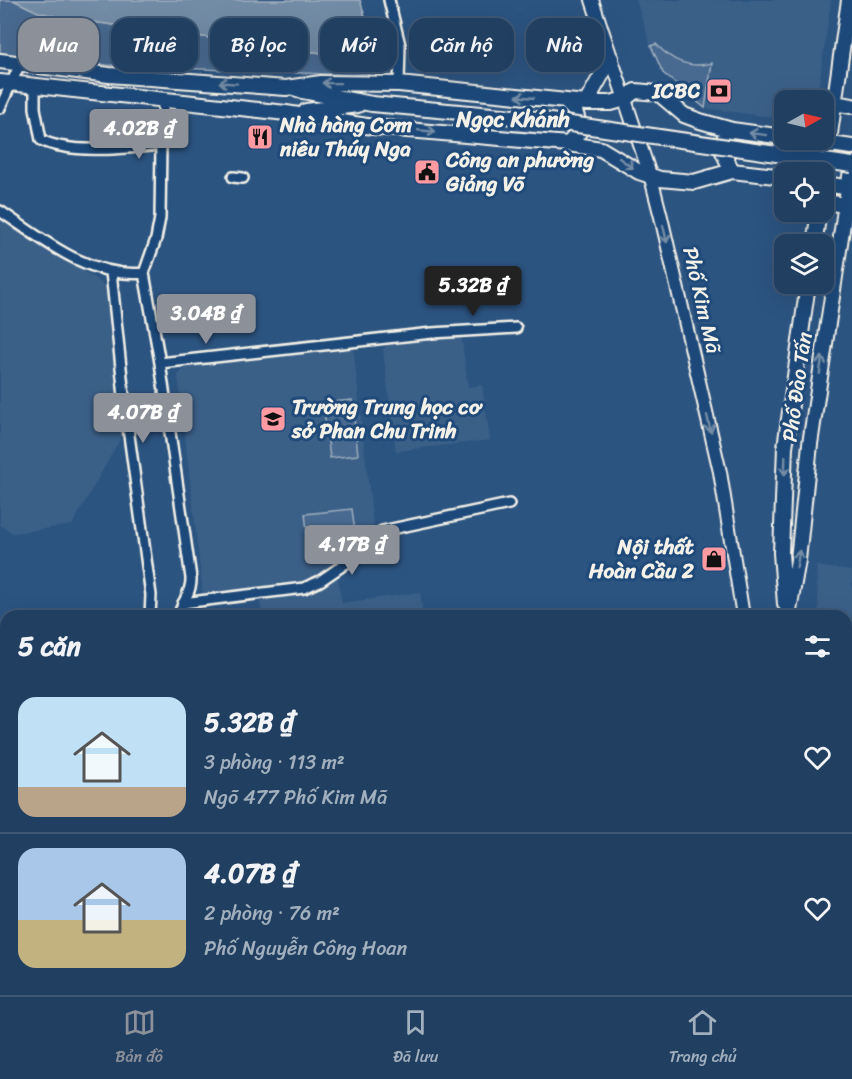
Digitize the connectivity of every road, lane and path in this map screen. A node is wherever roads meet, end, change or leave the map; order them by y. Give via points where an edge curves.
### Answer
1 (389, 0) edge
2 (592, 0) edge
3 (849, 0) edge
4 (611, 58) junction
5 (11, 63) edge
6 (3, 84) edge
7 (399, 84) junction
8 (35, 87) junction
9 (286, 87) junction
10 (832, 90) edge
11 (162, 99) junction
12 (625, 99) junction
13 (565, 101) junction
14 (586, 103) junction
15 (372, 104) junction
16 (834, 106) edge
17 (852, 106) edge
18 (0, 108) edge
19 (286, 113) junction
20 (732, 130) junction
21 (774, 135) edge
22 (568, 144) junction
23 (161, 145) junction
24 (834, 145) edge
25 (852, 147) edge
26 (852, 164) edge
27 (732, 171) junction
28 (774, 176) edge
29 (651, 178) junction
30 (834, 186) edge
31 (850, 188) edge
32 (834, 203) edge
33 (846, 205) junction
34 (0, 211) edge
35 (847, 223) edge
36 (111, 272) junction
37 (144, 273) junction
38 (807, 294) edge
39 (516, 328) dead end
40 (160, 363) junction
41 (509, 504) dead end
42 (183, 603) junction
43 (150, 610) edge
44 (181, 610) edge
45 (742, 610) edge
46 (786, 610) edge
47 (788, 610) edge

1 - 7 street via 400,45
2 - 4 main road, Phố Kim Mã
3 - 10 main road
4 - 12 main road, Phố Kim Mã
4 - 14 main road
5 - 6 street
9 -> 5 main road via 109,75
6 - 8 main road
6 - 18 street
7 -> 9 main road via 321,82
13 -> 7 main road
8 - 11 main road
8 - 23 street via 41,140 53,146 115,149
9 - 15 main road
11 - 19 main road
11 - 23 street
12 - 14 main road
12 - 20 main road via 635,91 658,93 684,115
12 - 29 main road, Phố Kim Mã
13 - 14 main road
13 - 22 main road via 576,111 581,130
15 - 19 main road
15 - 26 main road, bridge via 536,119
16 - 17 main road
19 -> 22 main road via 373,127
21 -> 20 main road
20 - 27 main road via 723,141 723,152
22 -> 29 main road via 601,149
23 - 37 street via 158,230
24 - 25 main road
26 - 31 main road, Phố Đào Tấn
27 - 28 main road
27 - 29 main road via 694,182
29 -> 45 main road, Phố Kim Mã via 720,472
30 - 31 main road
31 - 33 main road, Phố Đào Tấn
32 - 33 main road
33 - 35 main road, Phố Đào Tấn
34 - 36 street via 61,252
47 -> 35 main road, Phố Đào Tấn via 798,560 810,444
36 - 37 street
36 - 43 street
37 - 40 street
38 -> 46 main road, Phố Đào Tấn via 785,447 781,553
39 - 40 street via 432,333
40 - 42 street via 191,578 190,592
41 - 42 street via 382,531 358,555 304,588
42 - 44 street

